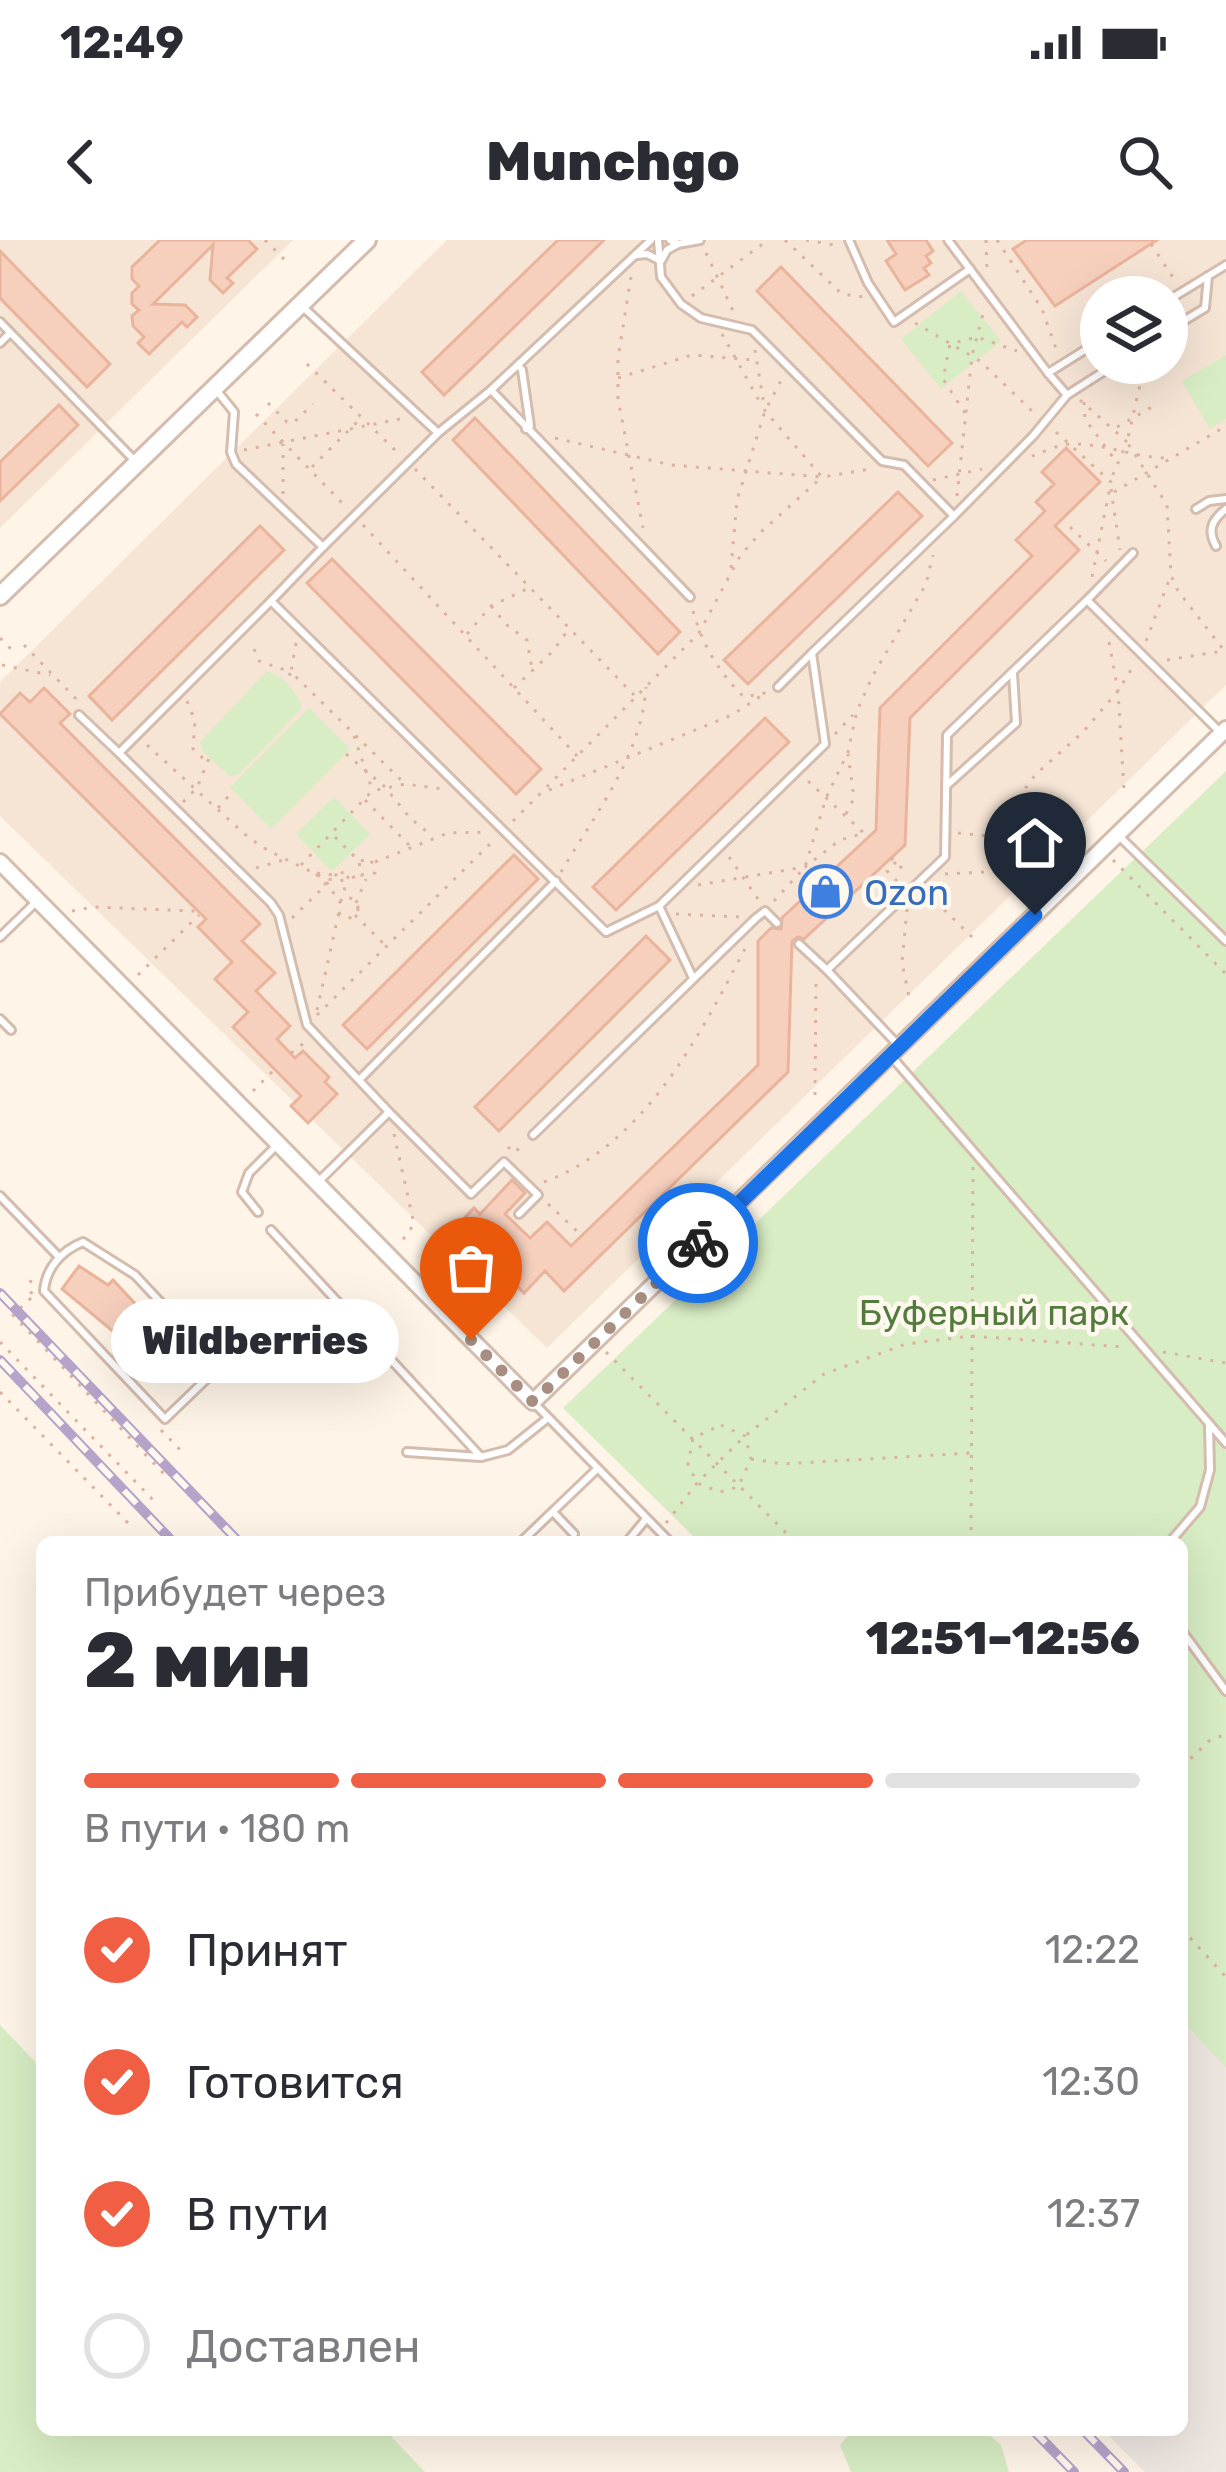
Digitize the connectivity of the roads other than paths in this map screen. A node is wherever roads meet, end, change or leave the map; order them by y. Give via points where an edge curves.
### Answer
1 (654, 240) edge
2 (700, 240) edge
3 (948, 240) edge
4 (363, 241) edge
5 (674, 242) edge
6 (851, 244) edge
7 (635, 256) junction
8 (661, 261) junction
9 (1226, 265) edge
10 (970, 269) junction
11 (1208, 276) junction
12 (1188, 288) edge
13 (301, 305) junction
14 (1188, 318) edge
15 (0, 322) edge
16 (10, 333) junction
17 (0, 344) edge
18 (1080, 353) edge
19 (518, 365) junction
20 (1048, 373) junction
21 (1084, 384) edge
22 (214, 389) junction
23 (490, 390) junction
24 (1067, 395) junction
25 (526, 429) junction
26 (439, 433) junction
27 (137, 464) junction
28 (1226, 499) edge
29 (1196, 508) dead end
30 (1226, 509) edge
31 (954, 516) junction
32 (1216, 546) dead end
33 (323, 547) junction
34 (1133, 553) dead end
35 (0, 596) edge
36 (690, 597) road end
37 (1088, 600) junction
38 (271, 601) junction
39 (812, 653) junction
40 (1013, 673) junction
41 (778, 687) road end
42 (79, 715) dead end
43 (1224, 731) edge
44 (119, 753) junction
45 (946, 786) junction
46 (1118, 835) junction
47 (0, 862) edge
48 (556, 881) junction
49 (38, 901) junction
50 (661, 909) junction
51 (777, 923) dead end
52 (0, 938) edge
53 (1226, 940) edge
54 (799, 944) dead end
55 (827, 970) junction
56 (693, 978) junction
57 (0, 1021) edge
58 (11, 1030) dead end
59 (896, 1051) junction
60 (359, 1080) junction
61 (389, 1112) junction
62 (533, 1135) dead end
63 (279, 1144) junction
64 (317, 1183) junction
65 (0, 1196) edge
66 (258, 1212) dead end
67 (519, 1214) dead end
68 (272, 1230) dead end
69 (59, 1256) junction
70 (533, 1402) junction
71 (548, 1418) junction
72 (1209, 1422) junction
73 (1226, 1443) edge
74 (407, 1452) dead end
75 (481, 1457) junction
76 (596, 1470) junction
77 (553, 1512) junction
78 (646, 1519) junction
79 (574, 1534) dead end
80 (527, 1536) edge
81 (632, 1536) edge
82 (663, 1536) edge
83 (1175, 1536) edge
84 (1188, 1639) edge
85 (1226, 1691) edge

1 - 7 lane
1 - 8 lane
2 - 5 lane
3 - 10 lane
4 - 13 street
5 - 8 lane
6 - 10 lane via 894,322
7 - 8 lane
7 - 19 lane
8 - 31 lane via 681,304 701,318 752,330 882,460 904,464
9 - 11 lane
10 - 20 lane
11 - 12 lane
11 - 14 lane via 1205,308
13 - 22 street
13 - 26 lane
15 - 16 lane
16 - 17 lane
16 - 27 lane
18 - 20 lane
19 - 23 lane
19 - 25 lane
20 - 24 lane
21 - 24 lane
22 - 27 street
22 - 33 lane via 234,412 236,464
23 - 25 lane
23 - 26 lane
24 - 31 lane
25 - 36 lane
26 - 33 lane
27 - 35 street
28 - 29 lane
30 - 32 lane via 1210,530
31 - 39 lane
33 - 38 lane
34 - 37 lane
37 - 40 lane
37 - 43 lane
38 - 44 lane
38 - 48 lane
39 - 41 lane
39 - 50 lane via 825,744
40 - 45 lane via 947,735
40 - 45 lane via 1016,723
42 - 44 lane
43 - 46 street
44 - 60 lane via 272,903 308,1025
45 - 55 lane via 945,857
46 - 53 lane
46 - 59 street
47 - 49 street
48 - 50 lane via 606,932
48 - 60 lane
49 - 52 lane
49 - 63 street
50 - 56 lane
51 - 56 lane via 765,910
54 - 55 lane
55 - 59 lane
56 - 62 lane
57 - 58 lane
59 - 70 street
59 - 72 lane
60 - 61 lane
61 - 64 lane
61 - 67 lane via 471,1194 504,1162 538,1195
63 - 64 street
63 - 66 lane via 243,1183
64 - 70 street
65 - 69 lane
68 - 75 lane
69 - 69 lane via 83,1242 135,1275 220,1366 165,1419 49,1300 45,1279
70 - 71 lane
71 - 75 lane via 508,1450
71 - 76 lane
72 - 73 lane
72 - 83 lane via 1210,1470 1200,1507
74 - 75 lane
76 - 77 lane
76 - 78 lane
77 - 79 lane
77 - 80 lane
78 - 81 lane
78 - 82 lane
84 - 85 lane

